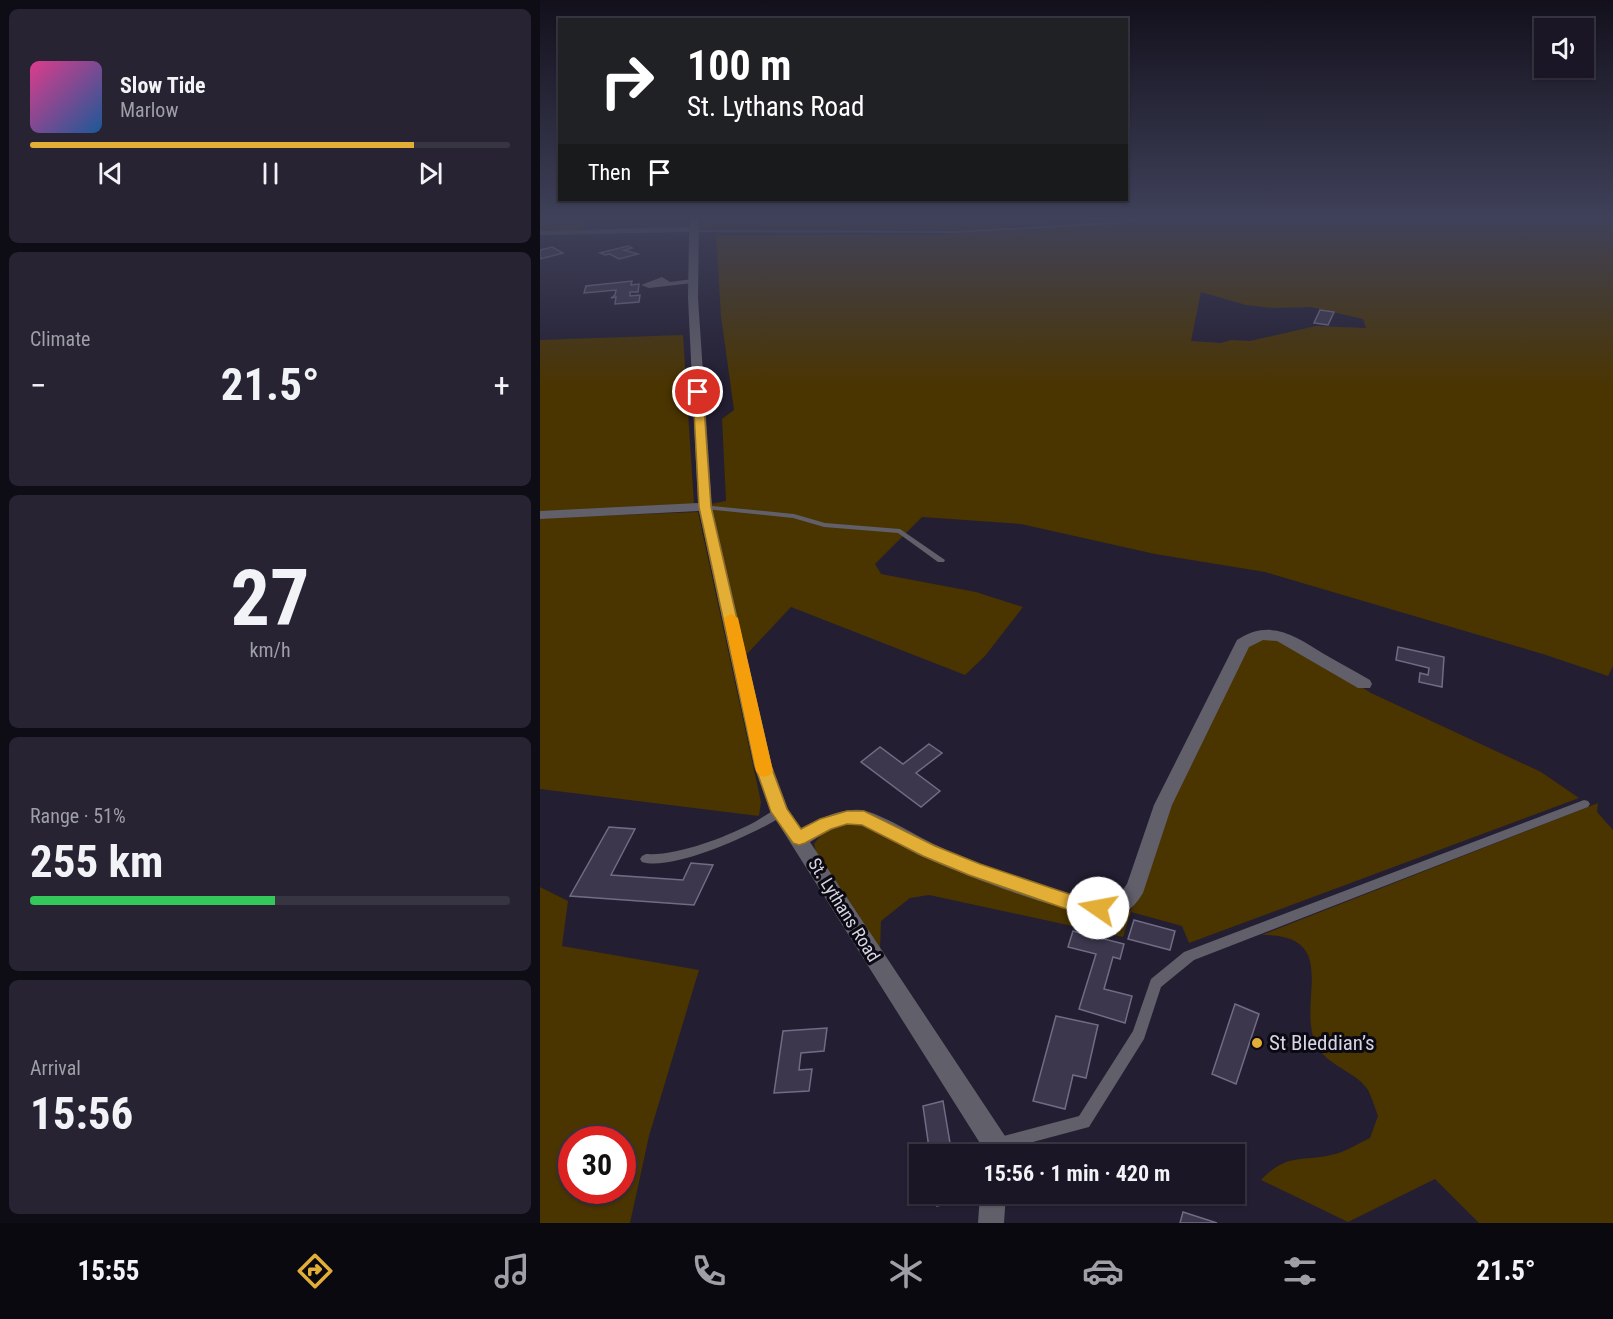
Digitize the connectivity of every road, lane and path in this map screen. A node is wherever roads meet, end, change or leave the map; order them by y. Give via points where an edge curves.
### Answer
1 (693, 275) edge
2 (693, 281) junction
3 (669, 284) dead end
4 (705, 507) junction
5 (540, 514) edge
6 (940, 560) dead end
7 (1364, 684) dead end
8 (1584, 804) dead end
9 (780, 812) junction
10 (799, 838) junction
11 (646, 859) dead end
12 (991, 1144) edge
13 (1014, 1144) edge
14 (992, 1204) edge
15 (991, 1223) edge

1 - 2 street, St. Lythans Road
2 - 3 lane
2 - 4 street, St. Lythans Road
4 - 5 street
4 - 6 lane via 794,516 824,525 900,531
4 - 9 street, St. Lythans Road via 763,766
7 - 10 street via 1290,639 1268,634 1251,637 1235,658 1163,805 1136,887 1128,900 1115,907 1075,904 975,869 864,818 826,824
8 - 13 lane via 1189,956 1156,983 1139,1034 1084,1122
9 - 10 street, St. Lythans Road
9 - 11 lane via 734,838 677,857
10 - 12 street, St. Lythans Road
14 - 15 street

